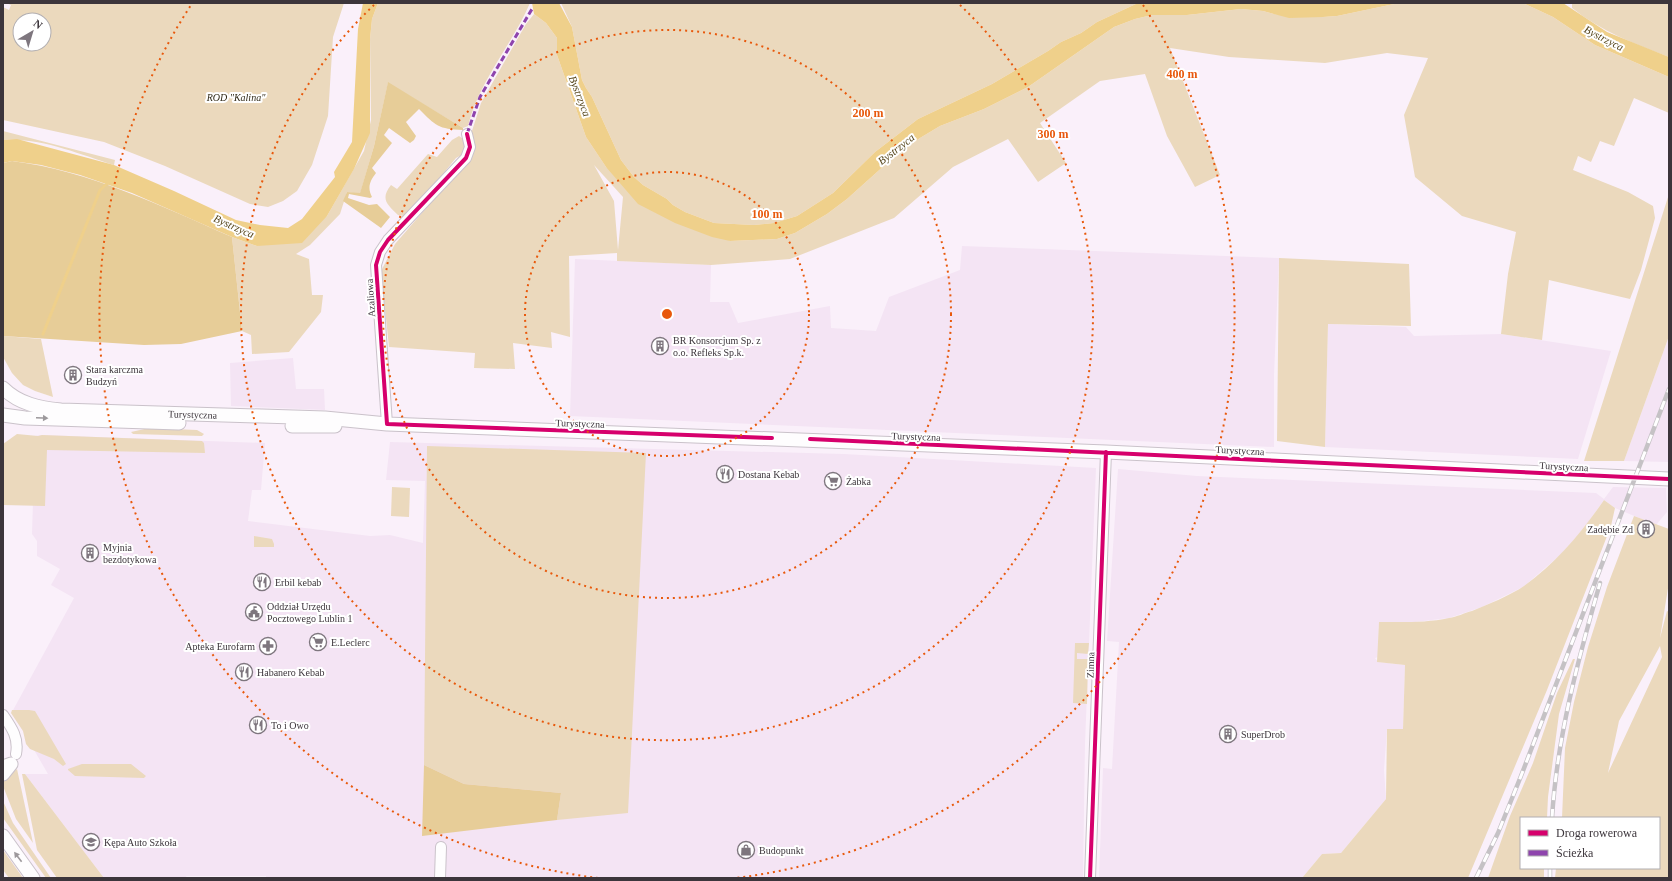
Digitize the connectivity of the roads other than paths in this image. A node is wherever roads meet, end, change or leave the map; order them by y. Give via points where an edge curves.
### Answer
1 (467, 134) dead end
2 (3, 388) edge
3 (3, 415) edge
4 (387, 424) junction
5 (1106, 452) junction
6 (1669, 479) edge
7 (3, 715) edge
8 (8, 765) edge
9 (3, 836) edge
10 (441, 847) dead end
11 (33, 878) edge
12 (440, 878) edge
13 (1090, 878) edge

1 - 4 street, Azaliowa via 470,147 466,158 388,240 380,252 376,265
2 - 4 main road, Turystyczna via 26,403 50,409 325,418
3 -> 4 main road, Turystyczna via 316,427
4 - 5 main road, Turystyczna
5 - 6 main road, Turystyczna
5 - 13 street, Zimna
7 - 8 street via 16,735 18,746
11 -> 9 main road
10 - 12 street

